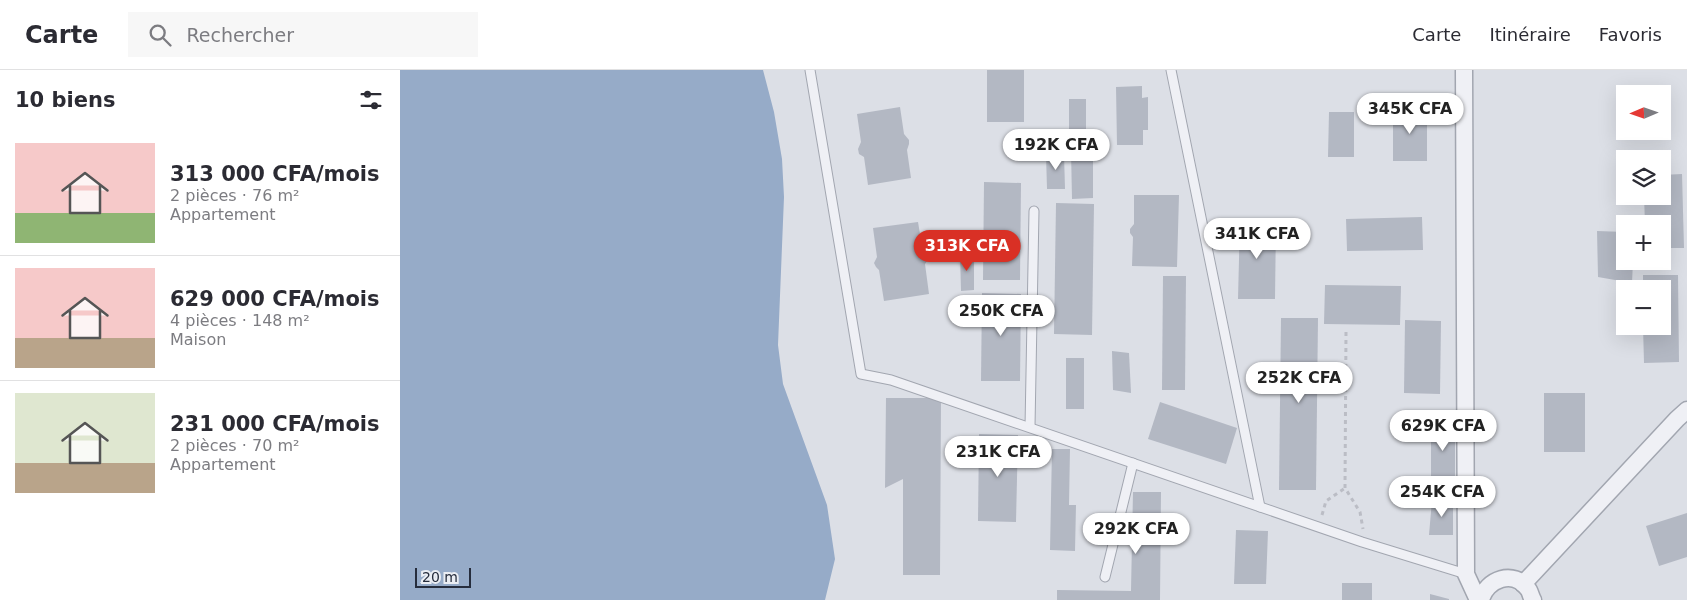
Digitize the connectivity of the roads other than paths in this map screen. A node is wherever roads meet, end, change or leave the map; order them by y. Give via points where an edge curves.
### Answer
1 (810, 70) edge
2 (1171, 70) edge
3 (1464, 70) edge
4 (1034, 211) dead end
5 (1687, 410) edge
6 (1030, 427) junction
7 (1133, 463) junction
8 (1260, 507) junction
9 (1466, 574) junction
10 (1105, 577) dead end
11 (1505, 578) junction
12 (1523, 584) junction
13 (1480, 600) edge
14 (1533, 600) edge

1 - 6 lane via 861,374 892,380
2 - 8 lane
3 - 9 street
4 - 6 lane
5 - 12 street
6 - 7 lane
7 - 8 lane
7 - 10 lane
8 - 9 lane
9 - 11 street
9 - 13 street
11 - 12 street
11 - 13 street via 1492,582
12 - 14 street

